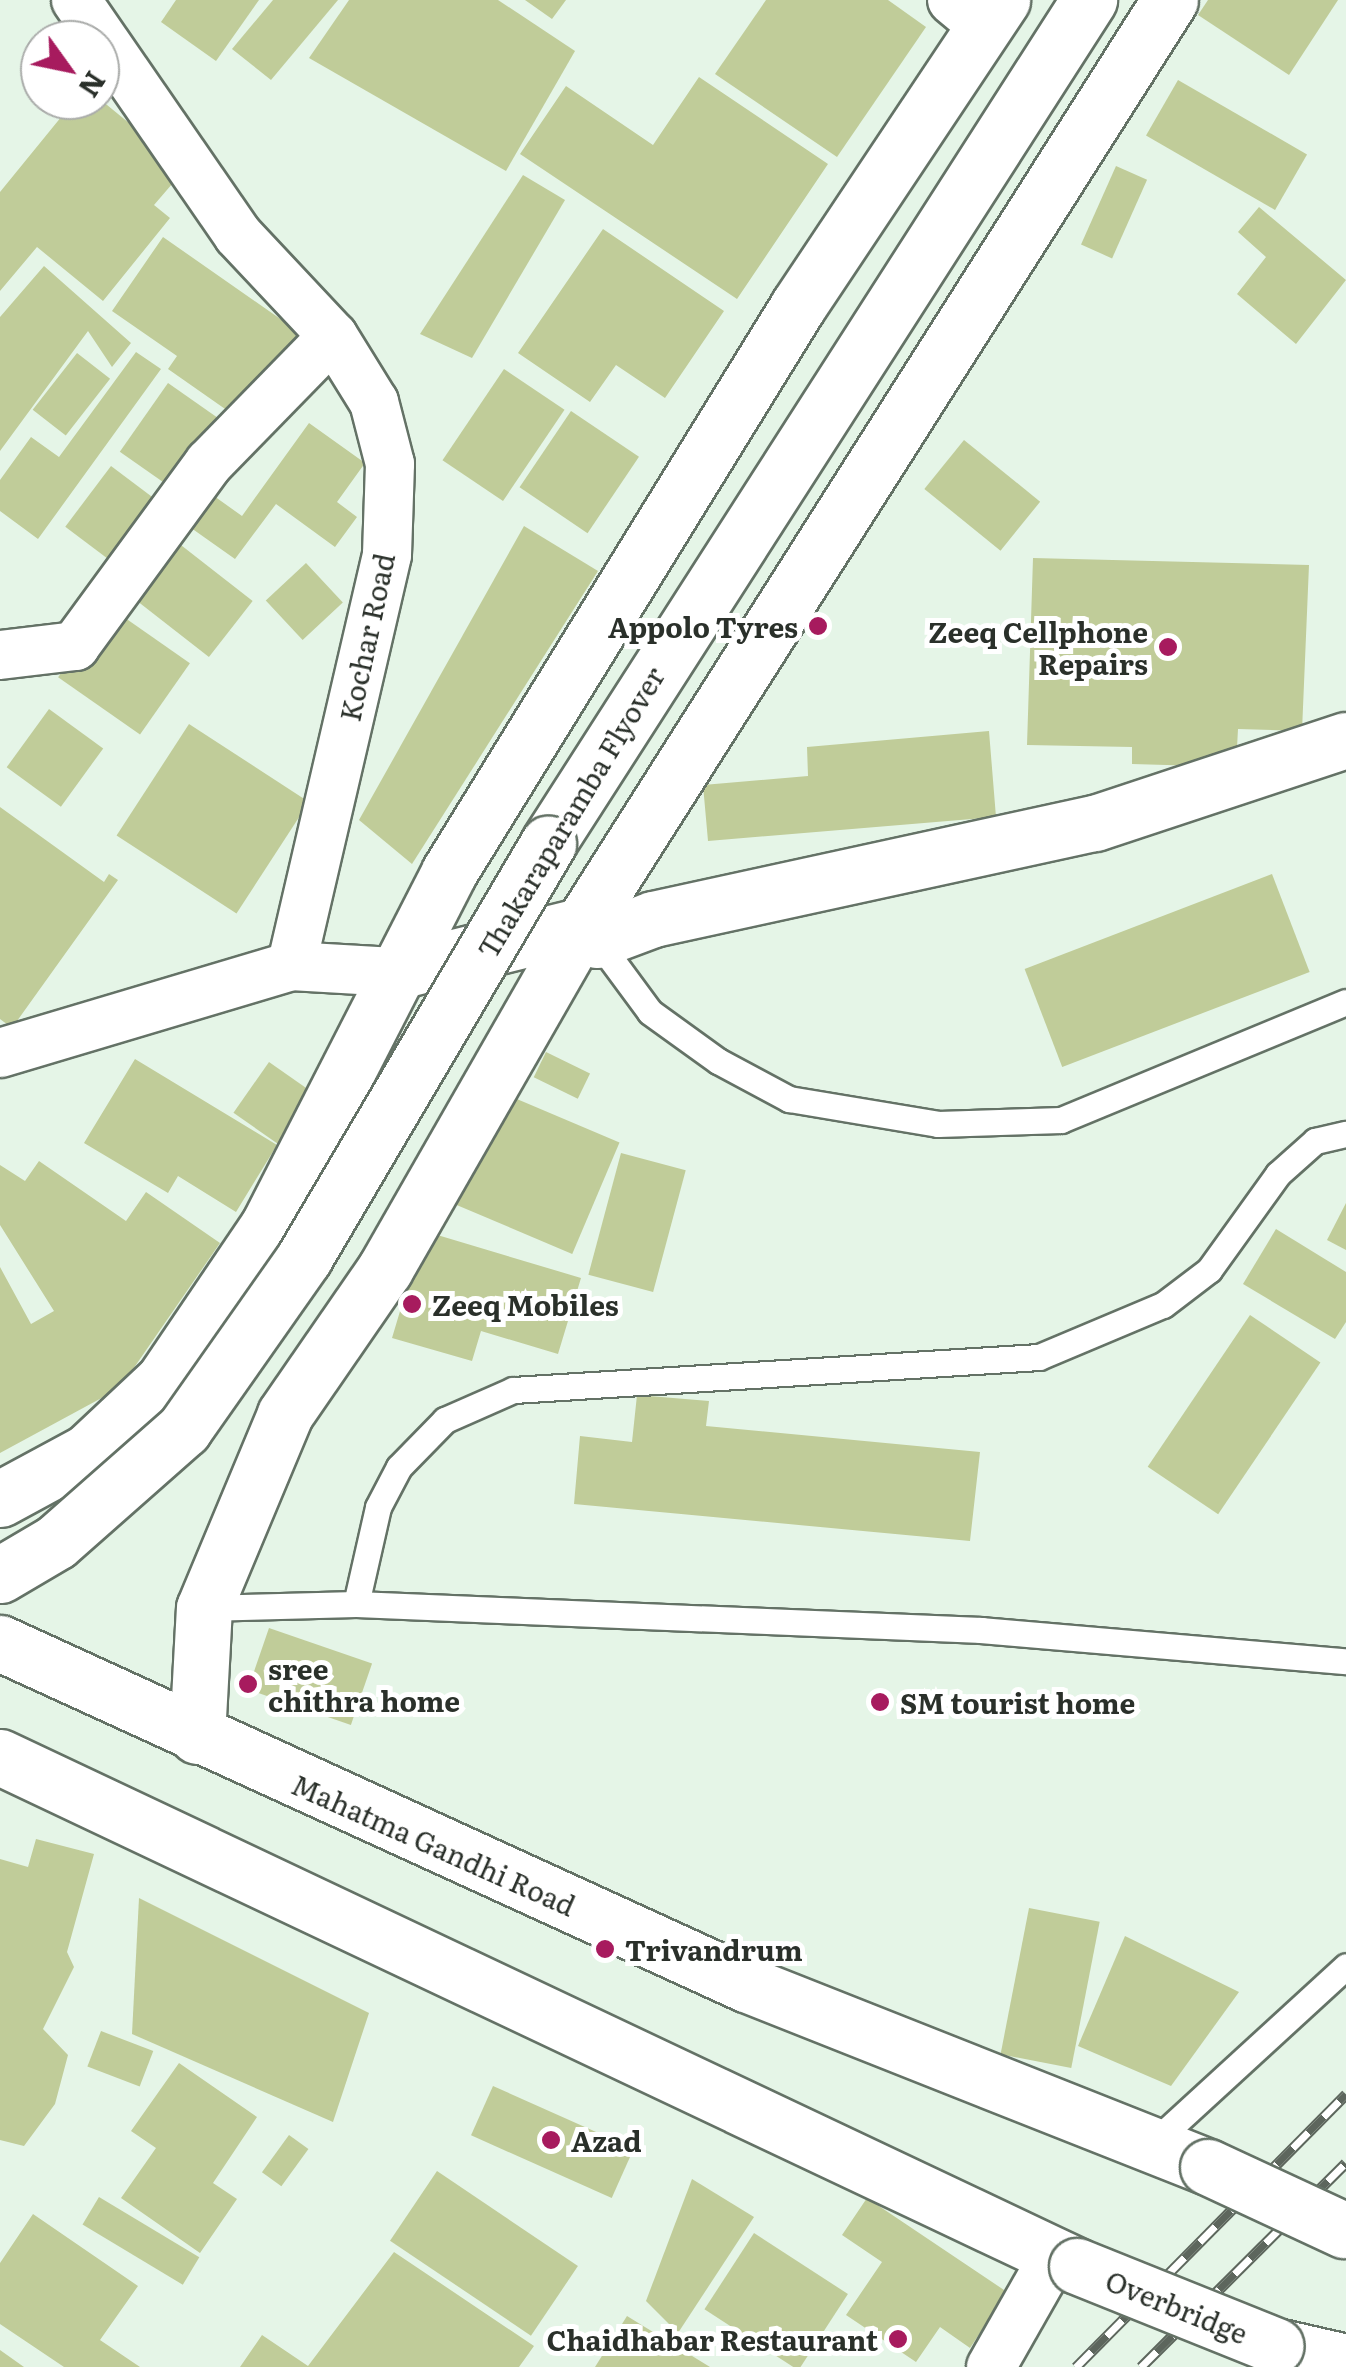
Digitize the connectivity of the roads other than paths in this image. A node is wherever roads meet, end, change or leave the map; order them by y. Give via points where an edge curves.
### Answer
1 (76, 0) edge
2 (1089, 0) edge
3 (1170, 0) edge
4 (979, 9) edge
5 (334, 336) junction
6 (0, 655) edge
7 (1346, 740) edge
8 (590, 933) junction
9 (291, 966) junction
10 (394, 972) junction
11 (1346, 1002) edge
12 (0, 1053) edge
13 (1346, 1134) edge
14 (0, 1499) edge
15 (0, 1575) edge
16 (356, 1604) junction
17 (204, 1608) junction
18 (0, 1644) edge
19 (1346, 1662) edge
20 (198, 1736) junction
21 (0, 1758) edge
22 (1346, 1966) edge
23 (1152, 2144) junction
24 (1345, 2231) edge
25 (1066, 2261) junction
26 (1346, 2362) edge
27 (991, 2367) edge

1 - 5 street, Kochar Road via 238,235
2 - 15 main road, Thakaraparamba Flyover, bridge via 548,843 304,1258 184,1429 56,1542
3 - 8 main road
4 - 10 main road
5 - 6 street via 209,463 75,646
5 - 9 street, Kochar Road via 374,402 386,448 386,554
7 - 8 main road via 1094,823
8 - 10 main road
8 - 11 lane via 650,1012 746,1076 789,1099 938,1124 1061,1120
8 - 17 main road via 385,1269 285,1414
9 - 10 street
9 - 12 street
10 - 14 main road via 268,1226 163,1381 87,1452
13 - 16 lane via 1315,1140 1278,1174 1209,1270 1163,1305 1039,1357 513,1390 445,1420 400,1467 378,1507
16 - 17 lane
16 - 19 lane via 982,1630
17 - 20 main road
18 - 20 main road, Mahatma Gandhi Road
20 - 23 main road, Mahatma Gandhi Road via 746,1984
21 - 25 main road
22 - 23 lane
23 - 24 main road, Mahatma Gandhi Road, bridge
25 - 26 main road, Overbridge, bridge via 1276,2346
25 - 27 street

